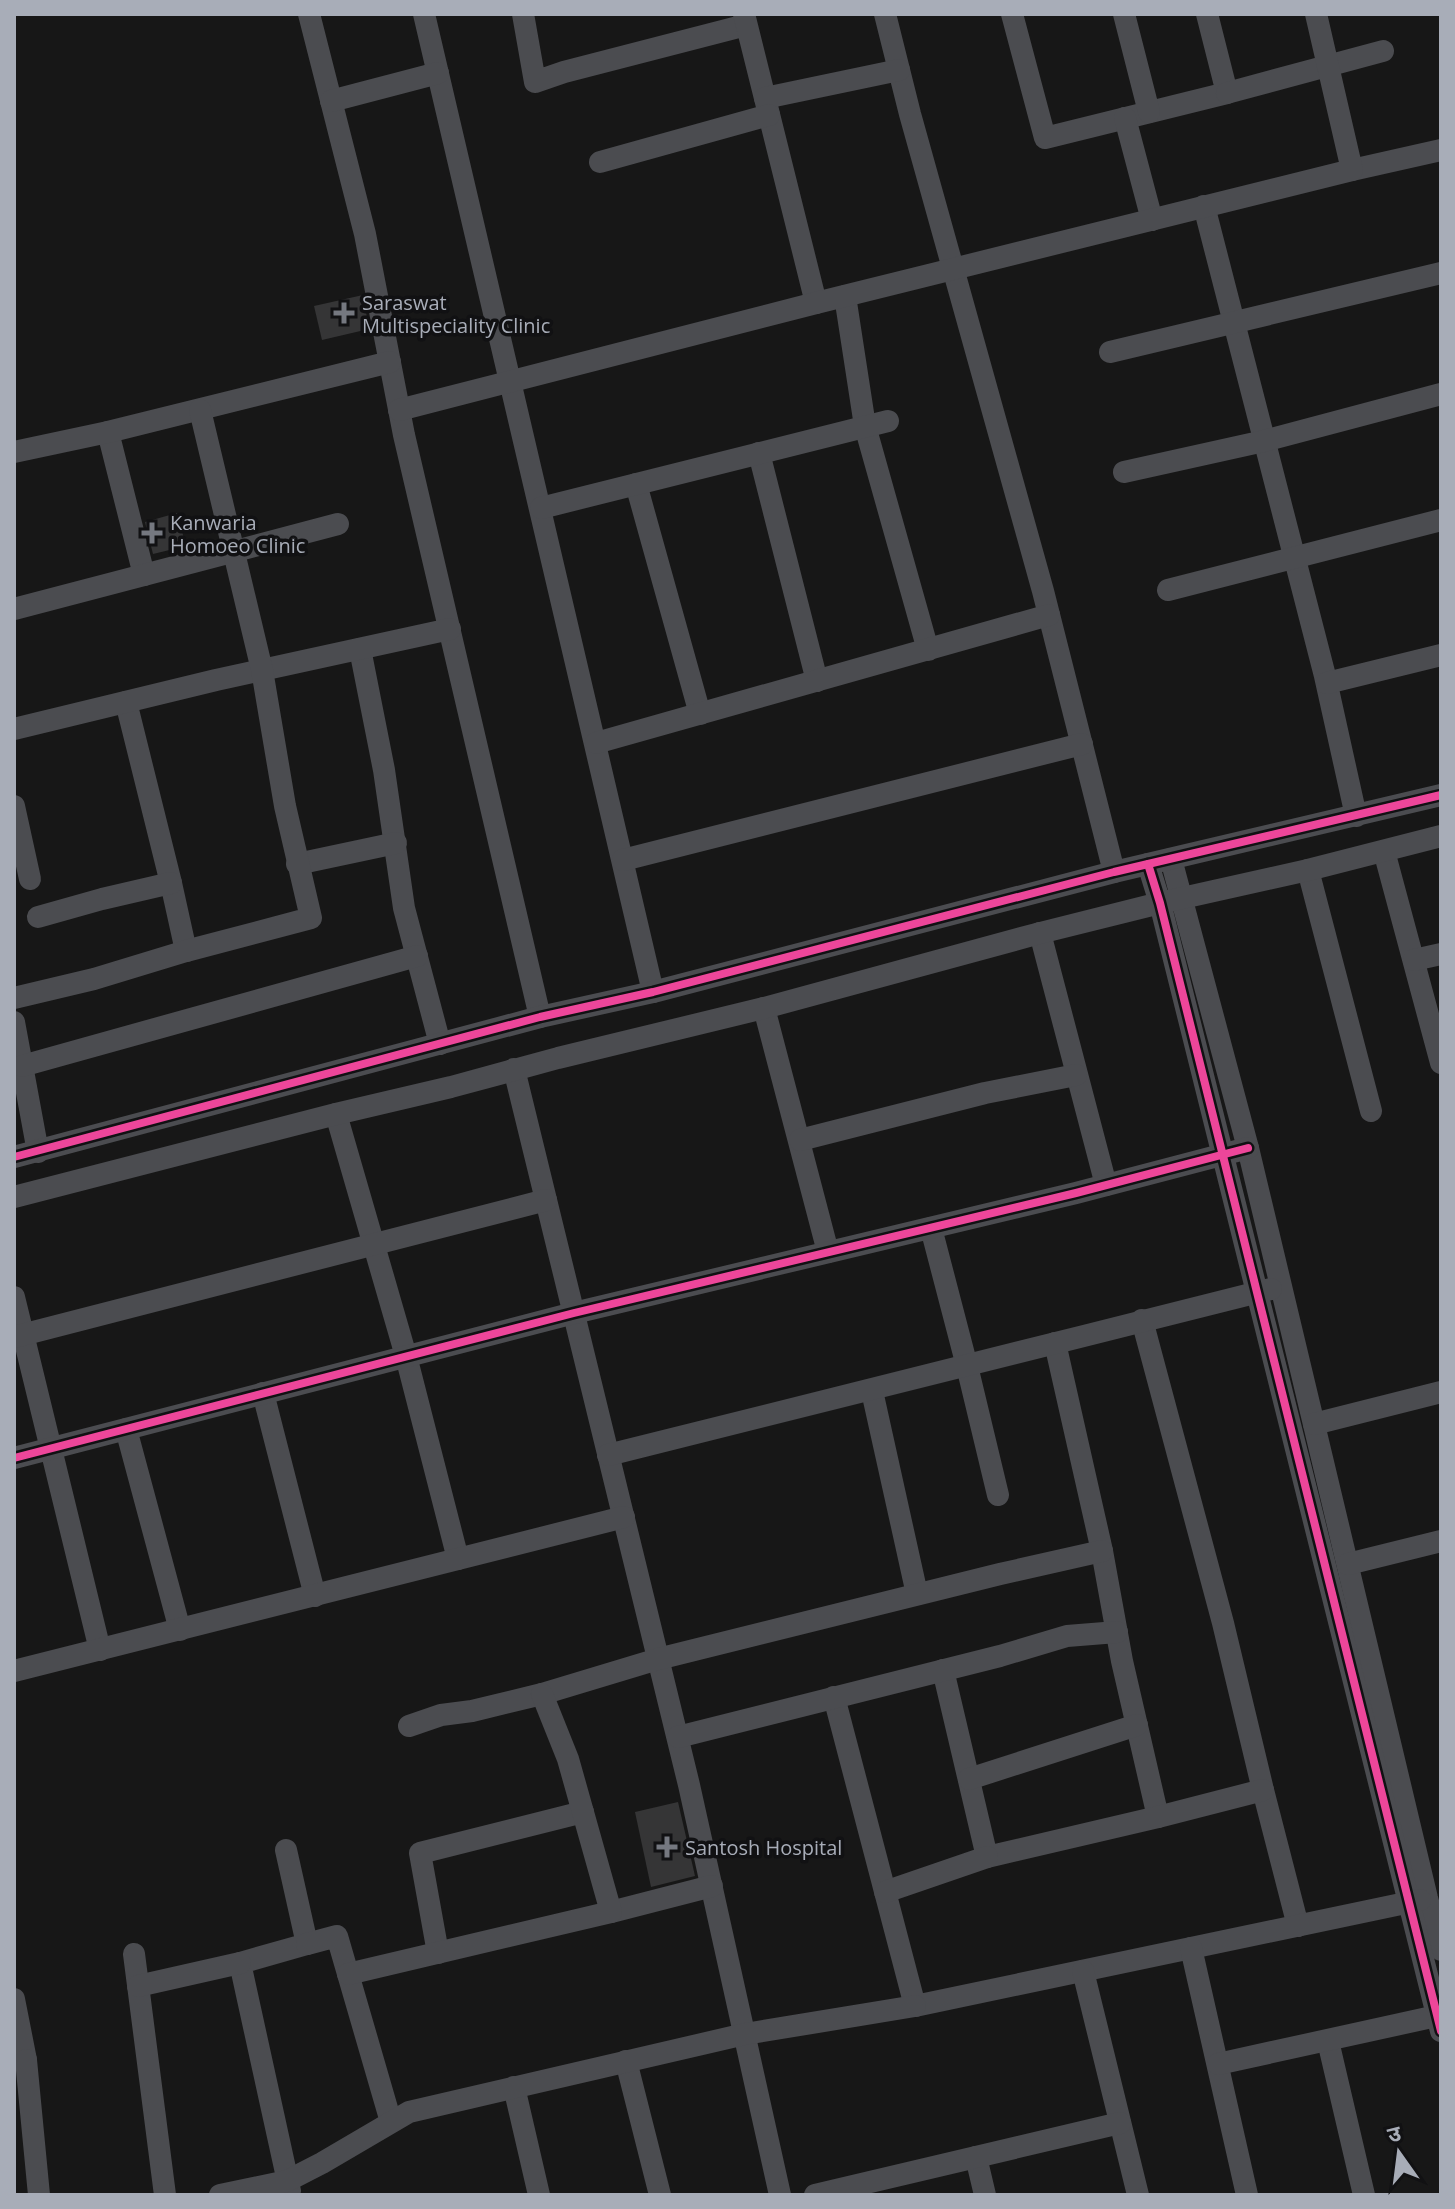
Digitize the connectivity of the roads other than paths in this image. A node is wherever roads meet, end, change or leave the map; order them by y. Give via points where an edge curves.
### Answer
1 (309, 14) edge
2 (424, 14) edge
3 (523, 14) edge
4 (885, 14) edge
5 (1012, 14) edge
6 (1124, 14) edge
7 (1207, 14) edge
8 (1316, 14) edge
9 (745, 20) edge
10 (1383, 51) dead end
11 (1328, 66) junction
12 (899, 70) junction
13 (438, 73) junction
14 (1227, 93) junction
15 (331, 101) junction
16 (767, 107) junction
17 (1149, 112) junction
18 (1125, 118) junction
19 (1441, 150) edge
20 (600, 162) dead end
21 (1352, 170) junction
22 (1204, 206) junction
23 (1152, 220) junction
24 (953, 269) junction
25 (1441, 273) edge
26 (845, 296) junction
27 (816, 303) junction
28 (1234, 323) junction
29 (1110, 352) dead end
30 (390, 362) junction
31 (511, 380) junction
32 (1441, 394) edge
33 (200, 410) junction
34 (399, 410) junction
35 (888, 421) dead end
36 (865, 426) junction
37 (108, 432) junction
38 (1264, 441) junction
39 (14, 452) edge
40 (759, 453) junction
41 (1124, 472) dead end
42 (636, 484) junction
43 (541, 508) junction
44 (1441, 520) edge
45 (338, 524) dead end
46 (235, 551) junction
47 (1295, 558) junction
48 (144, 575) junction
49 (1168, 590) dead end
50 (14, 609) edge
51 (1049, 615) junction
52 (450, 629) junction
53 (360, 649) junction
54 (928, 650) junction
55 (1441, 655) edge
56 (262, 670) junction
57 (817, 681) junction
58 (1327, 683) junction
59 (126, 702) junction
60 (700, 714) junction
61 (14, 729) edge
62 (596, 743) junction
63 (1082, 744) junction
64 (1441, 795) edge
65 (14, 806) edge
66 (1356, 816) junction
67 (1441, 836) edge
68 (396, 843) junction
69 (1384, 851) junction
70 (1171, 859) junction
71 (623, 860) junction
72 (297, 864) junction
73 (1148, 864) junction
74 (1308, 870) junction
75 (1114, 872) junction
76 (30, 879) dead end
77 (171, 883) junction
78 (1171, 901) junction
79 (38, 917) dead end
80 (1040, 933) junction
81 (186, 951) junction
82 (1441, 954) edge
83 (417, 956) junction
84 (1414, 960) junction
85 (653, 992) junction
86 (14, 998) edge
87 (764, 1008) junction
88 (540, 1017) junction
89 (14, 1022) edge
90 (440, 1044) junction
91 (1441, 1063) edge
92 (22, 1066) junction
93 (514, 1069) junction
94 (1076, 1075) junction
95 (1371, 1111) dead end
96 (336, 1114) junction
97 (800, 1140) junction
98 (1248, 1148) junction
99 (38, 1152) junction
100 (1223, 1155) junction
101 (14, 1157) edge
102 (1106, 1185) junction
103 (14, 1197) edge
104 (546, 1200) junction
105 (931, 1228) junction
106 (373, 1244) junction
107 (828, 1252) junction
108 (1281, 1287) junction
109 (1257, 1293) junction
110 (14, 1297) edge
111 (574, 1313) junction
112 (1142, 1320) junction
113 (18, 1336) edge
114 (1055, 1343) junction
115 (406, 1356) junction
116 (967, 1366) junction
117 (872, 1391) junction
118 (1441, 1392) edge
119 (263, 1393) junction
120 (1314, 1424) junction
121 (126, 1429) junction
122 (50, 1448) junction
123 (608, 1455) junction
124 (14, 1458) edge
125 (998, 1495) dead end
126 (624, 1517) junction
127 (1441, 1541) edge
128 (1102, 1551) junction
129 (458, 1559) junction
130 (1348, 1564) junction
131 (917, 1594) junction
132 (315, 1596) junction
133 (180, 1630) junction
134 (1117, 1632) junction
135 (100, 1650) junction
136 (658, 1659) junction
137 (943, 1670) junction
138 (14, 1671) edge
139 (542, 1694) junction
140 (834, 1697) junction
141 (1137, 1725) junction
142 (409, 1726) dead end
143 (678, 1737) junction
144 (969, 1779) junction
145 (1263, 1790) junction
146 (583, 1812) junction
147 (1158, 1817) junction
148 (286, 1850) dead end
149 (987, 1857) junction
150 (712, 1886) junction
151 (885, 1892) junction
152 (1425, 1898) edge
153 (611, 1912) junction
154 (1298, 1926) junction
155 (307, 1944) junction
156 (1191, 1948) junction
157 (1441, 1950) edge
158 (438, 1953) junction
159 (134, 1954) dead end
160 (240, 1963) junction
161 (1083, 1971) junction
162 (348, 1974) junction
163 (138, 1986) junction
164 (14, 1999) edge
165 (915, 2006) junction
166 (1440, 2021) edge
167 (745, 2034) junction
168 (1328, 2041) junction
169 (20, 2059) edge
170 (626, 2061) junction
171 (1218, 2064) junction
172 (514, 2087) junction
173 (391, 2122) junction
174 (1120, 2123) junction
175 (976, 2157) junction
176 (289, 2188) edge
177 (39, 2195) edge
178 (165, 2195) edge
179 (220, 2195) edge
180 (539, 2195) edge
181 (660, 2195) edge
182 (780, 2195) edge
183 (815, 2195) edge
184 (985, 2195) edge
185 (1138, 2195) edge
186 (1247, 2195) edge
187 (1364, 2195) edge

1 - 15 street
2 - 13 street
3 - 9 street via 535,82
4 - 12 street
5 - 18 street via 1045,138
6 - 17 street
7 - 14 street
8 - 11 street
9 - 16 street
10 - 11 street
11 - 14 street
11 - 21 street
12 - 16 street
12 - 24 street
13 - 15 street
13 - 31 street
14 - 17 street
15 - 30 street
16 - 20 street
16 - 27 street
17 - 18 street
18 - 23 street
19 - 21 street
21 - 22 street
22 - 23 street
22 - 28 street
23 - 24 street
24 - 26 street
24 - 51 street
25 - 28 street
26 - 27 street
26 - 36 street
27 - 31 street
28 - 29 street
28 - 38 street
30 - 33 street
30 - 34 street
31 - 34 street
31 - 43 street
32 - 38 street
33 - 37 street
33 - 46 street
34 - 52 street
35 - 36 street
36 - 40 street
36 - 54 street
37 - 39 street
37 - 48 street
38 - 41 street
38 - 47 street
40 - 42 street
40 - 57 street
42 - 43 street
42 - 60 street
43 - 62 street
44 - 47 street
45 - 46 street
46 - 48 street
46 - 56 street
47 - 49 street
47 - 58 street
48 - 50 street
51 - 54 street
51 - 63 street
52 - 53 street
52 - 88 street
53 - 56 street
53 - 68 street
54 - 57 street
55 - 58 street
56 - 59 street
56 - 72 street
57 - 60 street
58 - 66 street
59 - 61 street
59 - 77 street
60 - 62 street
62 - 71 street
63 - 71 street
63 - 75 street
64 - 66 street
65 - 76 street
66 - 70 street
67 - 69 street
68 - 72 street
68 - 83 street via 404,908
69 - 74 street
69 - 84 street
70 - 73 street
70 - 78 street
71 - 85 street
72 - 81 street via 311,918
73 - 75 street
73 - 78 street
74 - 78 street
74 - 95 street
75 - 85 street
77 - 79 street
77 - 81 street
78 - 80 street
78 - 98 street
78 - 100 street
80 - 87 street
80 - 94 street
81 - 86 street
82 - 84 street
83 - 90 street
83 - 92 street
84 - 91 street
85 - 88 street
87 - 93 street
87 - 97 street
88 - 90 street
89 - 92 street
90 - 99 street
92 - 99 street
93 - 96 street
93 - 104 street
94 - 97 street
94 - 102 street
96 - 103 street
96 - 106 street
97 - 107 street
98 - 100 street
98 - 108 street
99 - 101 street
100 - 102 street
100 - 109 street
102 - 105 street
104 - 106 street
104 - 111 street
105 - 107 street
105 - 116 street
106 - 113 street
106 - 115 street
107 - 111 street
108 - 109 street
108 - 120 street
109 - 112 street
109 - 152 street
110 - 113 street
111 - 115 street
111 - 123 street
112 - 114 street
112 - 145 street
113 - 122 street
114 - 116 street
114 - 128 street
115 - 119 street
115 - 129 street
116 - 117 street
116 - 125 street
117 - 123 street
117 - 131 street
118 - 120 street
119 - 121 street
119 - 132 street
120 - 130 street
121 - 122 street
121 - 133 street
122 - 124 street
122 - 135 street
123 - 126 street
126 - 129 street
126 - 136 street
127 - 130 street
128 - 131 street
128 - 134 street
129 - 132 street
130 - 152 street
131 - 136 street
132 - 133 street
133 - 135 street
134 - 137 street via 1067,1636
134 - 141 street
135 - 138 street
136 - 139 street
136 - 143 street
137 - 140 street
137 - 144 street
139 - 142 street
139 - 146 street
140 - 143 street
140 - 151 street
141 - 144 street
141 - 147 street
143 - 150 street
144 - 149 street
145 - 147 street
145 - 154 street
146 - 153 street
146 - 158 street via 420,1853
147 - 149 street
148 - 155 street
149 - 151 street
150 - 153 street
150 - 167 street
151 - 165 street
152 - 154 street
152 - 157 street
152 - 166 street
153 - 158 street
154 - 156 street
155 - 160 street
155 - 162 street via 337,1936
156 - 161 street
156 - 171 street
158 - 162 street
159 - 163 street
160 - 163 street
160 - 176 street
161 - 165 street
161 - 174 street
162 - 173 street
163 - 178 street
164 - 169 street
165 - 167 street
166 - 168 street
167 - 170 street
167 - 182 street
168 - 171 street
168 - 187 street
169 - 177 street
170 - 172 street
170 - 181 street
171 - 186 street
172 - 173 street via 409,2112
172 - 180 street
173 - 176 street
174 - 175 street
174 - 185 street
175 - 183 street
175 - 184 street
176 - 179 street

